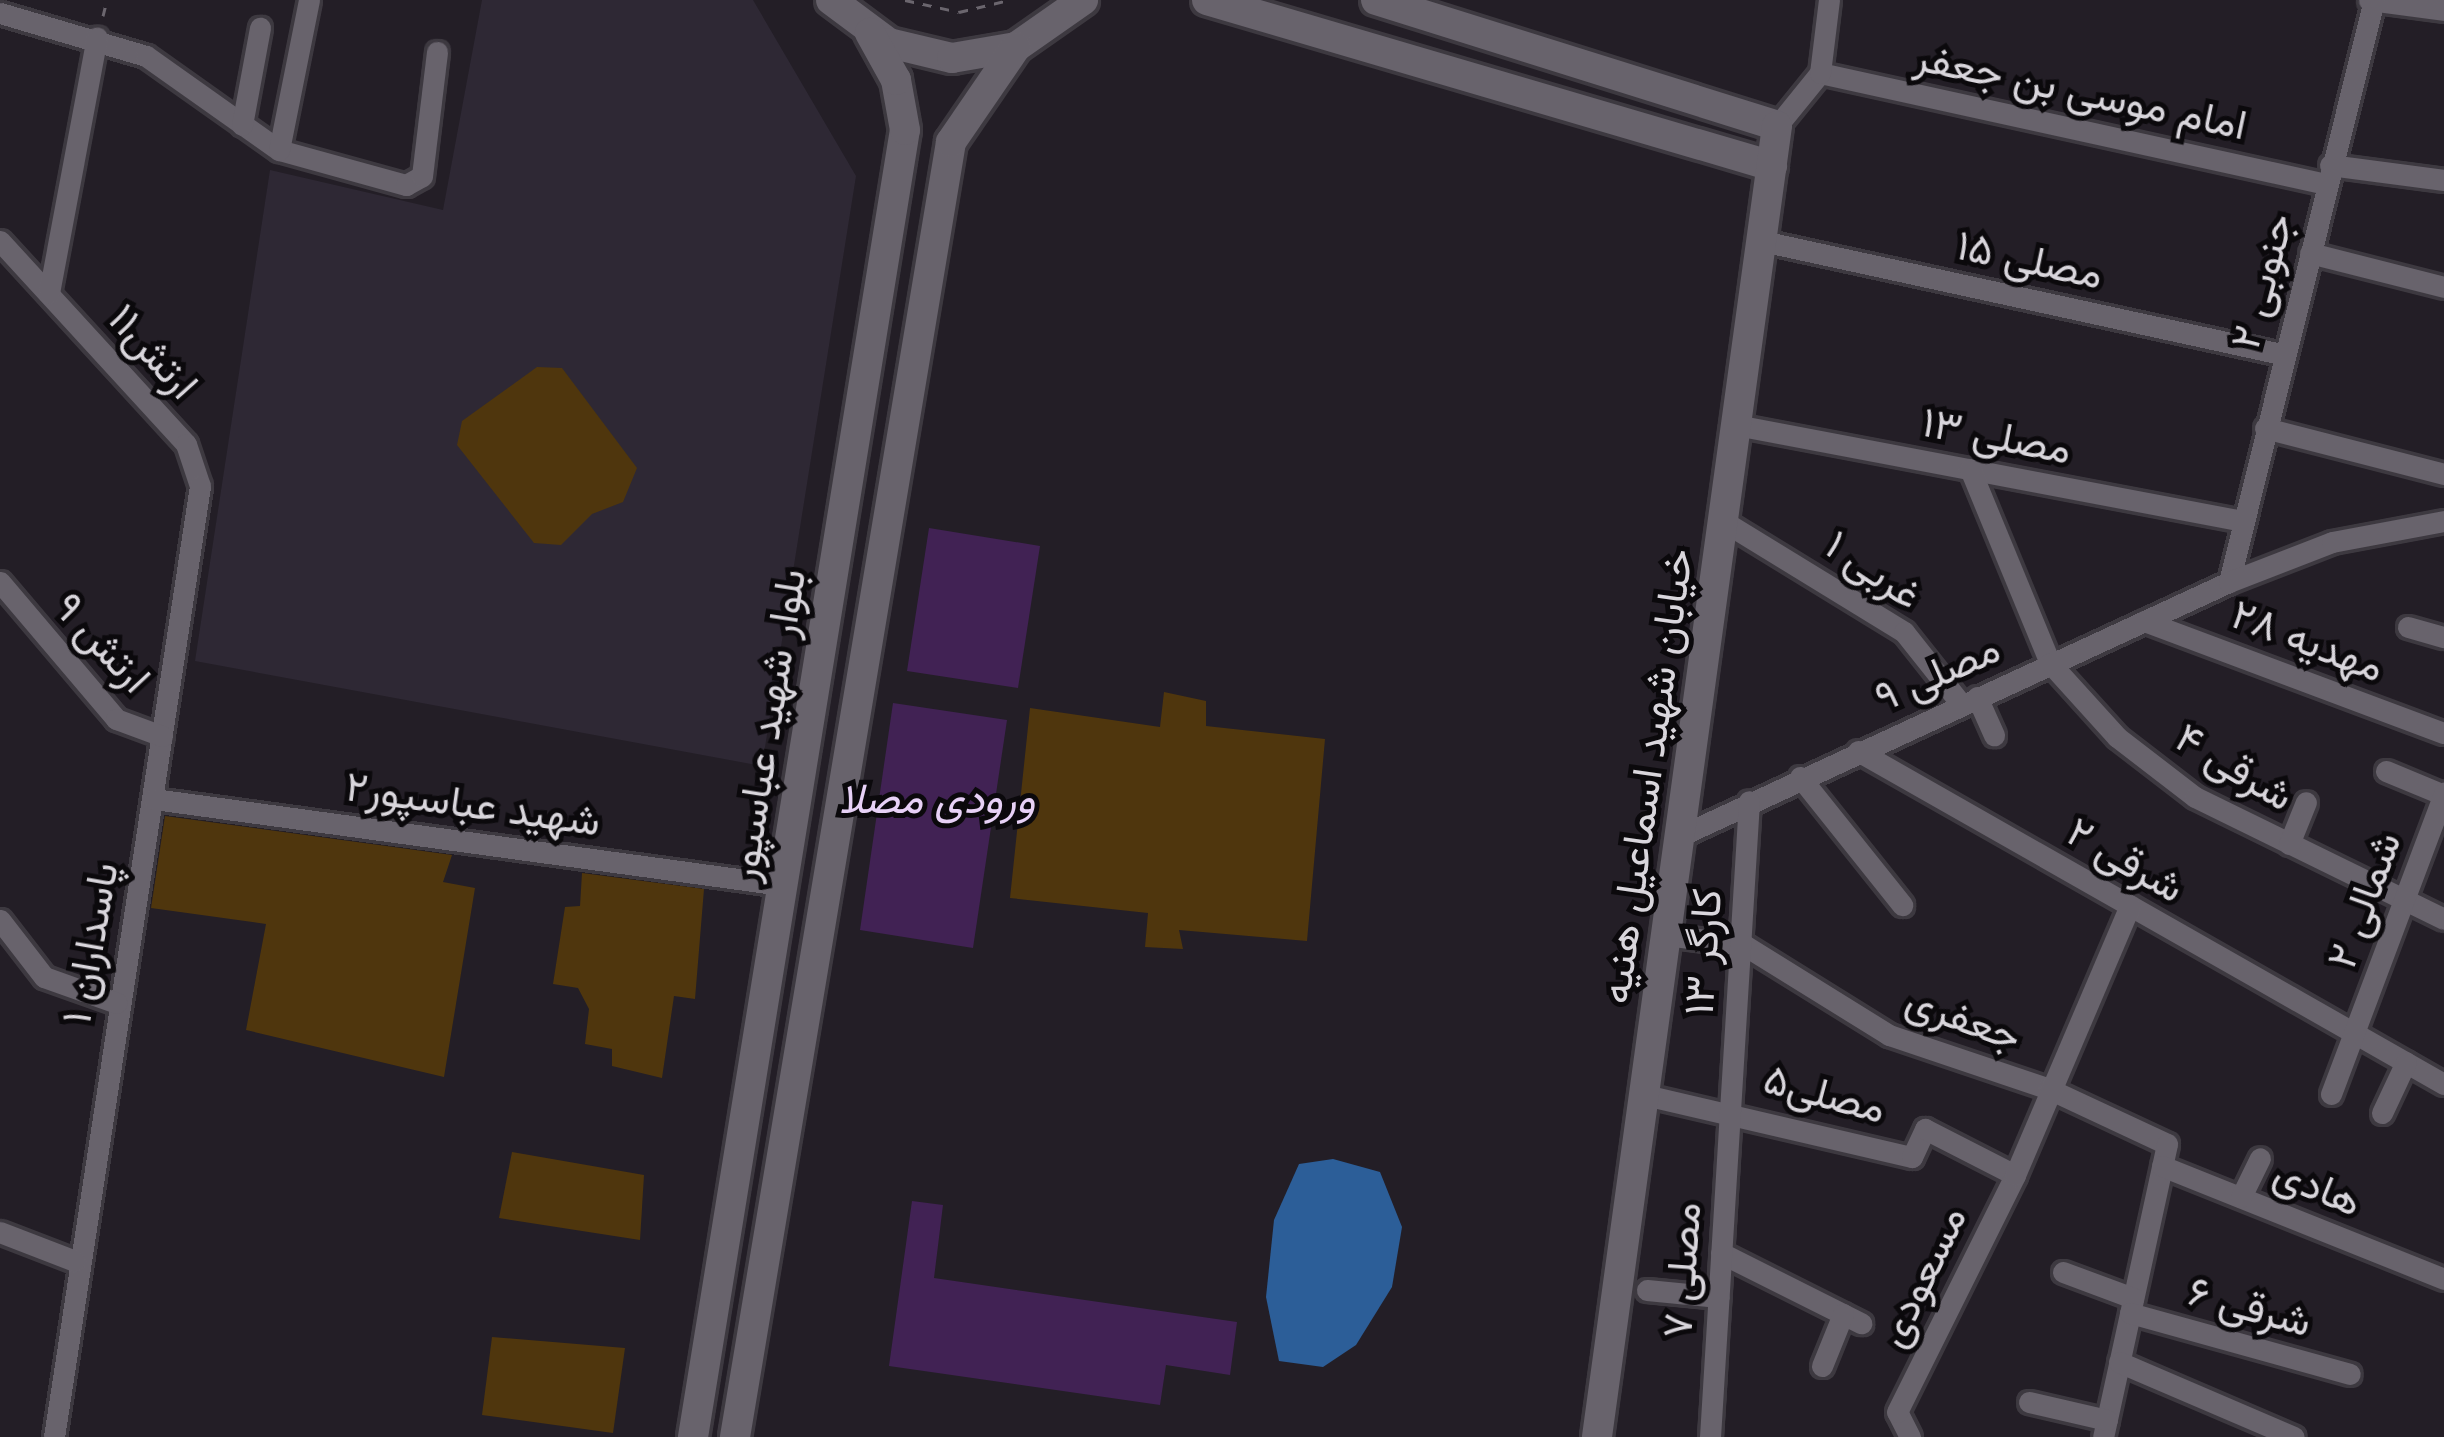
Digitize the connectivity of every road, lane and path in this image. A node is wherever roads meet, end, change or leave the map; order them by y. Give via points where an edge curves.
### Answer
1 (309, 0) edge
2 (831, 0) edge
3 (905, 0) edge
4 (1009, 0) edge
5 (1083, 0) edge
6 (1207, 0) edge
7 (1376, 0) edge
8 (1829, 0) edge
9 (2372, 0) edge
10 (2444, 10) edge
11 (0, 13) edge
12 (260, 28) dead end
13 (870, 33) junction
14 (97, 37) junction
15 (1016, 47) junction
16 (437, 52) dead end
17 (1820, 73) junction
18 (242, 124) junction
19 (1778, 126) junction
20 (279, 150) junction
21 (1772, 166) junction
22 (2328, 174) junction
23 (2444, 180) edge
24 (0, 241) edge
25 (1762, 241) junction
26 (2310, 253) junction
27 (2444, 287) edge
28 (49, 292) junction
29 (2281, 354) junction
30 (1736, 425) junction
31 (2265, 428) junction
32 (199, 463) joint
33 (1970, 470) junction
34 (2444, 474) edge
35 (2444, 520) edge
36 (1723, 521) junction
37 (2243, 521) junction
38 (0, 582) edge
39 (2229, 582) junction
40 (2144, 621) junction
41 (2408, 627) dead end
42 (2444, 637) edge
43 (2050, 663) junction
44 (1969, 700) junction
45 (2444, 733) edge
46 (1994, 735) dead end
47 (162, 736) junction
48 (1858, 751) junction
49 (2386, 771) dead end
50 (1801, 777) junction
51 (2444, 794) edge
52 (154, 800) junction
53 (1749, 801) junction
54 (2306, 802) dead end
55 (1680, 836) junction
56 (2289, 844) junction
57 (782, 884) junction
58 (2404, 902) junction
59 (1902, 905) dead end
60 (2130, 906) junction
61 (2444, 919) edge
62 (0, 920) edge
63 (1666, 935) junction
64 (1744, 945) junction
65 (765, 989) junction
66 (805, 997) junction
67 (117, 1003) junction
68 (2356, 1034) junction
69 (2405, 1062) junction
70 (2444, 1084) edge
71 (2049, 1089) junction
72 (2331, 1094) dead end
73 (1645, 1095) junction
74 (1730, 1108) junction
75 (2381, 1113) dead end
76 (2165, 1155) junction
77 (2260, 1158) dead end
78 (2015, 1174) junction
79 (2241, 1197) junction
80 (0, 1232) edge
81 (1721, 1253) junction
82 (2444, 1254) edge
83 (75, 1262) junction
84 (2062, 1273) dead end
85 (2440, 1278) edge
86 (1648, 1290) dead end
87 (1718, 1297) junction
88 (2132, 1306) junction
89 (2119, 1362) junction
90 (1822, 1366) dead end
91 (2350, 1373) dead end
92 (2029, 1402) dead end
93 (2105, 1429) edge
94 (54, 1437) edge
95 (693, 1437) edge
96 (735, 1437) edge
97 (1598, 1437) edge
98 (1710, 1437) edge
99 (1910, 1437) edge
100 (2294, 1437) edge

1 - 20 street
2 - 13 main road
3 - 4 path via 958,12
5 - 15 main road
6 - 21 main road
7 - 19 main road
8 - 17 street
9 - 10 street
9 - 22 street, جنوبی ۲
11 - 14 street
12 - 18 street
13 - 15 main road via 952,58
13 - 57 main road, بلوار شهید عباسپور via 896,80 904,130
14 - 18 street via 146,56
14 - 28 street
15 - 66 main road, بلوار شهید عباسپور via 951,142
16 - 20 street via 416,183
17 - 19 street
17 - 22 street, امام موسی بن جعفر
18 - 20 street
19 - 21 main road, خیابان شهید اسماعیل هنیه
21 - 25 main road, خیابان شهید اسماعیل هنیه
22 - 23 street, امام موسی بن جعفر
22 - 26 street, جنوبی ۲
24 - 28 street, ارتش۱۱
25 - 29 street, مصلی ۱۵
25 - 30 main road, خیابان شهید اسماعیل هنیه
26 - 27 street
26 - 29 street, جنوبی ۲
28 - 32 street, ارتش۱۱
29 - 31 street, جنوبی ۲
30 - 33 street, مصلی ۱۳
30 - 36 main road, خیابان شهید اسماعیل هنیه
31 - 34 street
31 - 37 street, جنوبی ۲
32 - 47 street, پاسداران ۱
33 - 37 street, مصلی ۱۳
33 - 43 street, ۴ شرقی
35 - 39 street via 2332,542
36 - 44 street, ۱ غربی via 1904,632
36 - 55 main road, خیابان شهید اسماعیل هنیه
37 - 39 street, جنوبی ۲
38 - 47 street, ارتش ۹ via 116,719
39 - 40 street, مصلی ۹
40 - 43 street, مصلی ۹
40 - 45 street, مهدیه ۲۸
41 - 42 street
43 - 44 street, مصلی ۹
43 - 56 street, ۴ شرقی via 2117,737 2179,785
44 - 46 street, ۱ غربی
44 - 48 street, مصلی ۹
47 - 52 street, پاسداران ۱
48 - 50 street, مصلی ۹
48 - 60 street, ۲ شرقی
49 - 51 street
50 - 53 street, مصلی ۹
50 - 59 street
51 - 58 street, ۲ شمالی
52 - 57 street, شهید عباسپور۲
52 - 67 street, پاسداران ۱
53 - 55 street, مصلی ۹
53 - 64 street, کارگر ۱۳
54 - 56 street
55 - 63 main road, خیابان شهید اسماعیل هنیه
56 - 58 street, ۴ شرقی
57 - 65 main road, بلوار شهید عباسپور
58 - 61 street, ۴ شرقی
58 - 68 street, ۲ شمالی
60 - 68 street, ۲ شرقی
60 - 71 street, مسعودی
62 - 67 street via 44,977
63 - 64 street
63 - 73 main road, خیابان شهید اسماعیل هنیه
64 - 71 street, جعفری via 1889,1035
64 - 74 street, کارگر ۱۳
65 - 66 main road
65 - 95 main road, بلوار شهید عباسپور
66 - 96 main road, بلوار شهید عباسپور
67 - 83 street, پاسداران ۱
68 - 69 street, ۲ شرقی
68 - 72 street, ۲ شمالی
69 - 70 street, ۲ شرقی
69 - 75 street
71 - 76 street, جعفری
71 - 78 street, مسعودی
73 - 74 street
73 - 97 main road, خیابان شهید اسماعیل هنیه
74 - 78 street, مصلی۵ via 1912,1156 1925,1129
74 - 81 street, مصلی ۷
76 - 79 street, هادی
76 - 88 street
77 - 79 street
78 - 99 street, مسعودی via 1897,1412
79 - 85 street, هادی
80 - 83 street
81 - 87 street, مصلی ۷
81 - 90 street via 1852,1318
82 - 85 street
83 - 94 street, پاسداران ۱
84 - 88 street, ۶ شرقی
86 - 87 street
87 - 98 street, مصلی ۷
88 - 89 street
88 - 91 street, ۶ شرقی
89 - 93 street
89 - 100 street
92 - 93 street

